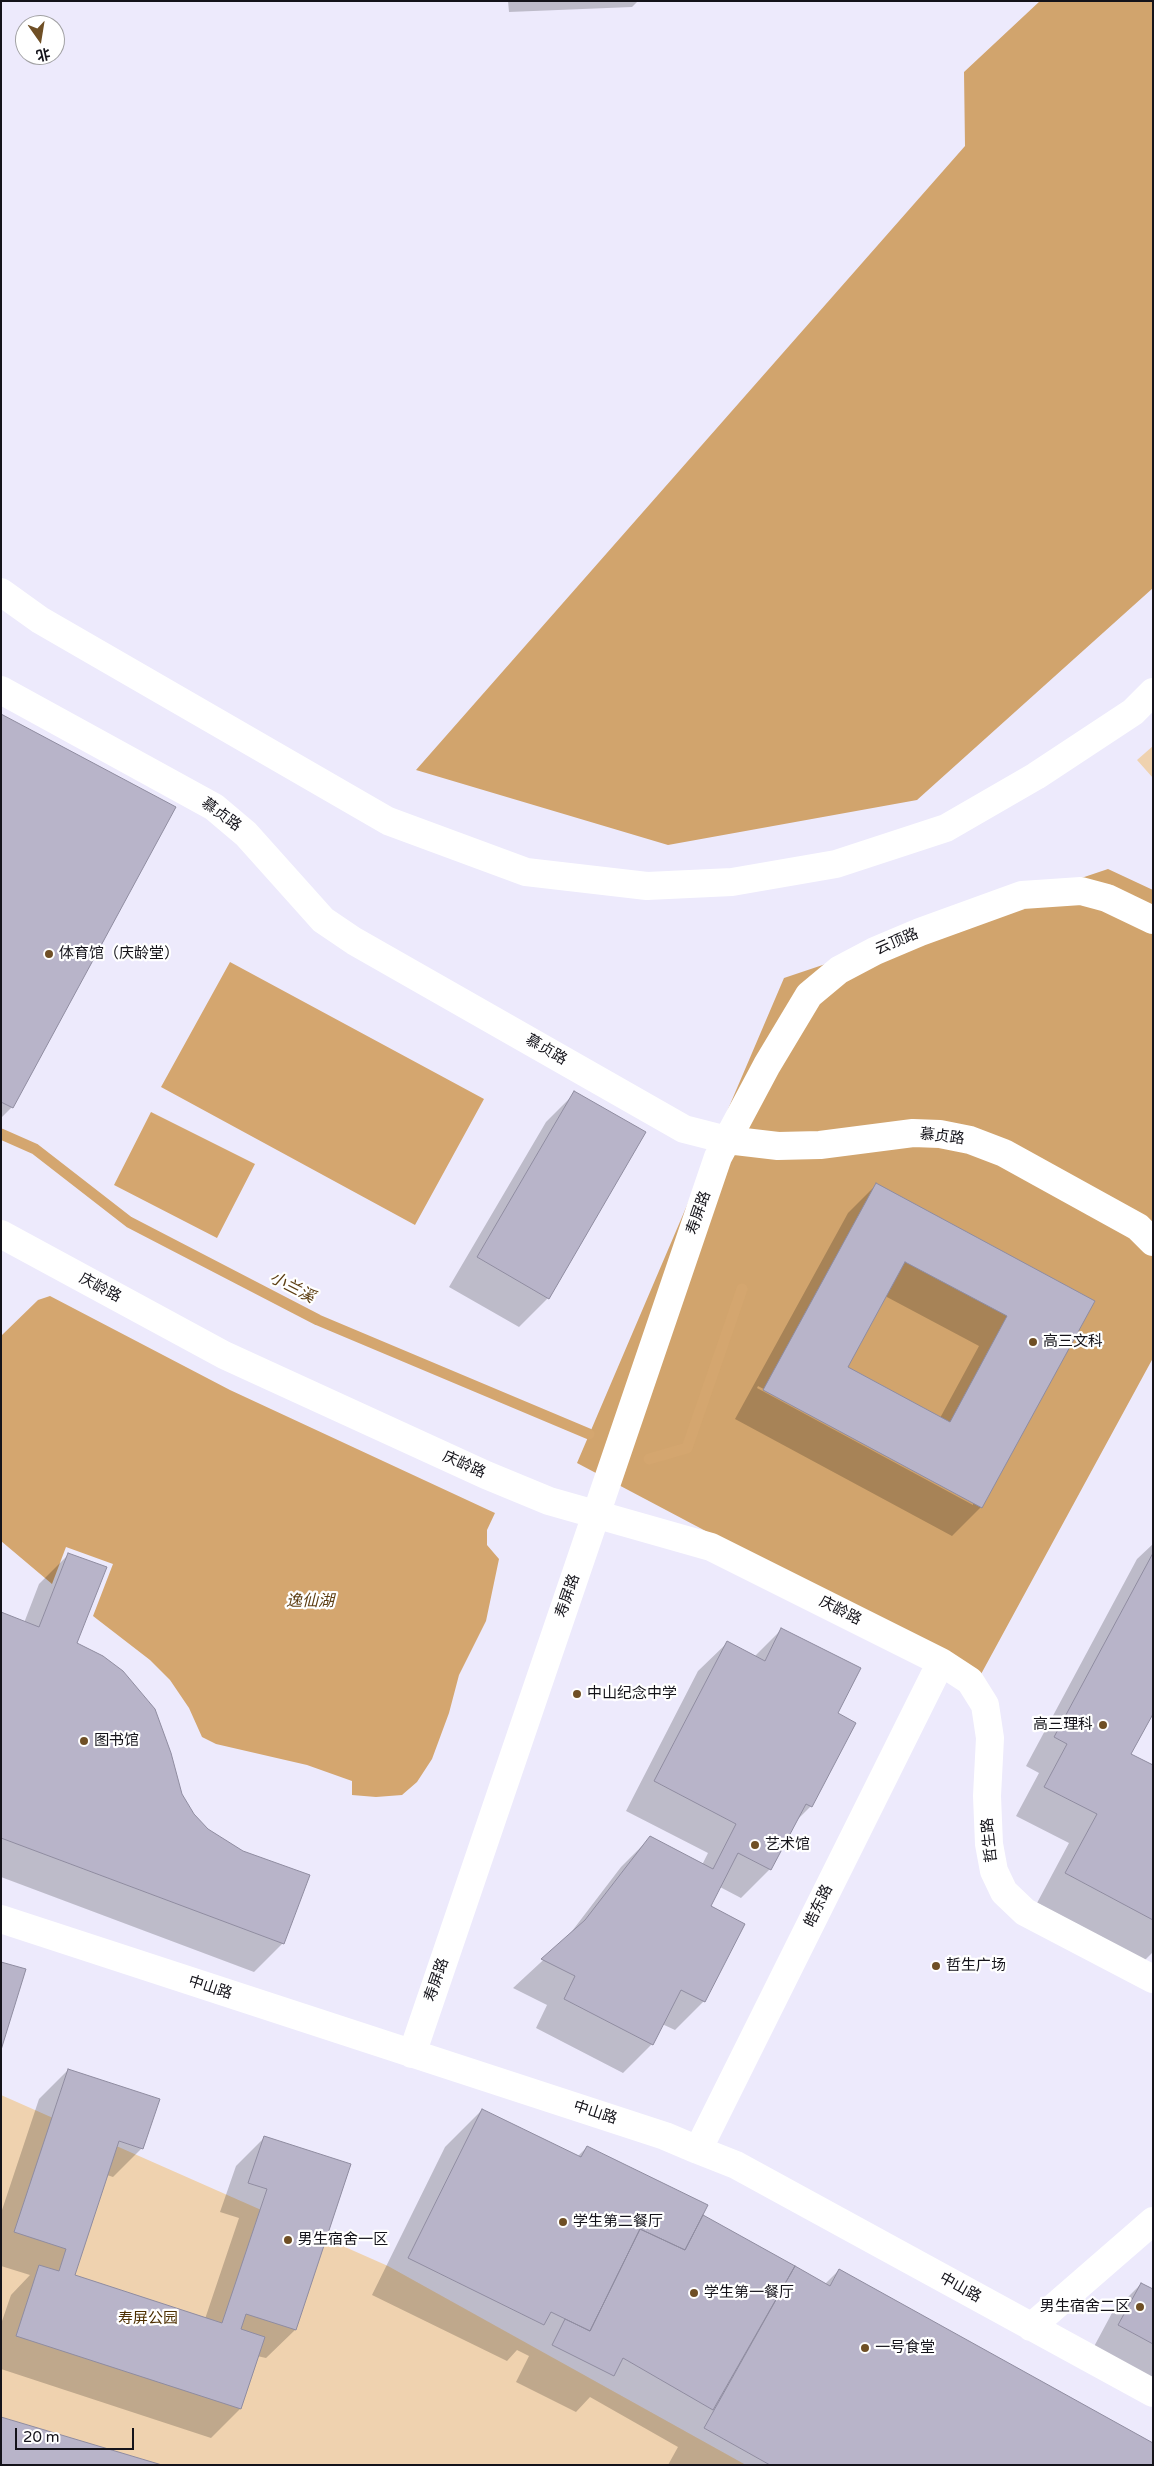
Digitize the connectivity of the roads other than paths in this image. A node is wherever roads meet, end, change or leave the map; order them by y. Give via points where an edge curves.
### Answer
1 (1, 592) edge
2 (1, 690) edge
3 (1153, 692) edge
4 (1153, 920) edge
5 (727, 1140) junction
6 (1, 1234) edge
7 (1153, 1242) edge
8 (595, 1515) junction
9 (941, 1662) junction
10 (1, 1919) edge
11 (1153, 1979) edge
12 (412, 2054) junction
13 (698, 2150) junction
14 (1153, 2221) edge
15 (1031, 2327) junction
16 (1153, 2393) edge

1 - 3 street via 40,620 388,821 526,872 647,886 732,882 836,864 946,828 1044,771 1133,712
2 - 5 street, 慕贞路 via 214,807 246,834 322,920 354,941 684,1128
4 - 5 street, 云顶路 via 1107,898 1081,891 1022,894 875,951 839,970 809,995
5 - 7 street, 慕贞路 via 778,1146 820,1145 913,1133 970,1140 1004,1153 1138,1226
5 - 8 street, 寿屏路 via 718,1158
6 - 8 street, 庆龄路 via 224,1355 486,1475 549,1501
8 - 9 street, 庆龄路 via 711,1547
8 - 12 street, 寿屏路
9 - 11 street, 哲生路 via 970,1681 985,1705 990,1738 988,1844 994,1871 1004,1892 1026,1912
9 - 13 street, 皓东路
10 - 12 street, 中山路
12 - 13 street, 中山路 via 665,2136
13 - 15 street, 中山路 via 736,2166
14 - 15 street
15 - 16 street, 中山路

